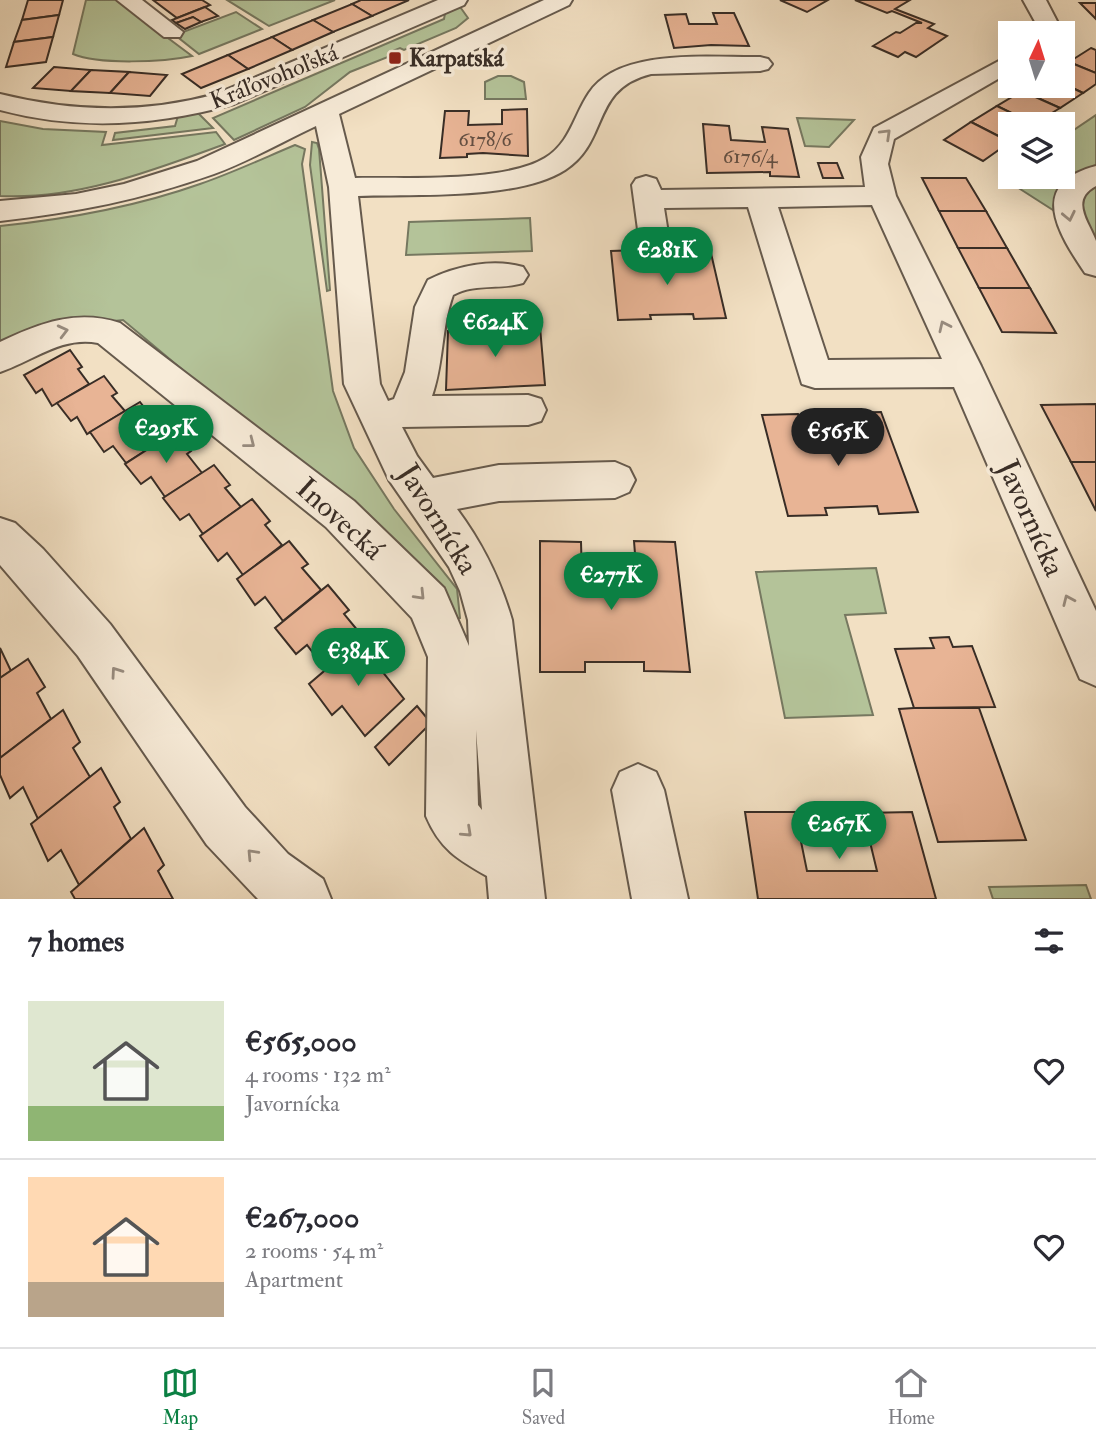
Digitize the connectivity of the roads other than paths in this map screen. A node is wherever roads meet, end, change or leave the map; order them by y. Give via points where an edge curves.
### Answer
1 (128, 0) edge
2 (456, 0) edge
3 (515, 0) edge
4 (561, 0) edge
5 (1034, 0) edge
6 (538, 12) junction
7 (1047, 21) edge
8 (172, 32) dead end
9 (761, 64) dead end
10 (998, 69) edge
11 (0, 102) edge
12 (326, 113) junction
13 (1096, 175) edge
14 (343, 187) junction
15 (883, 196) junction
16 (760, 197) junction
17 (0, 211) edge
18 (656, 252) dead end
19 (1096, 265) edge
20 (512, 275) dead end
21 (0, 358) edge
22 (966, 373) junction
23 (528, 410) dead end
24 (394, 414) junction
25 (615, 480) dead end
26 (423, 498) junction
27 (0, 537) edge
28 (1096, 663) edge
29 (638, 790) dead end
30 (510, 886) edge
31 (303, 899) edge
32 (660, 899) edge

1 - 8 street
2 - 11 street, Kráľovohoľská via 199,108 118,118 54,113
3 - 6 street
4 - 6 street
5 - 7 street
6 - 12 street
9 - 14 street via 651,67 614,78 595,102 572,150 536,173 505,179
15 -> 10 street, Javornícka via 873,152 883,134
12 - 14 street
12 - 17 street via 242,153 175,178 76,203
13 -> 19 street via 1073,189 1066,204 1068,221
14 - 24 street, Javornícka via 362,384
15 - 16 street
22 -> 15 street, Javornícka
16 - 18 street via 647,192
16 - 22 street via 815,374
20 - 24 street via 457,278 439,288 423,372
21 -> 30 street, Inovecká via 50,334 91,327 108,332 340,514 428,603 451,657 452,816
28 -> 22 street, Javornícka
23 - 24 street
24 - 26 street, Javornícka via 403,468
25 - 26 street via 499,483
26 - 30 street, Javornícka via 464,553 490,620
31 -> 27 street via 269,873 226,827 94,640
29 - 32 street

